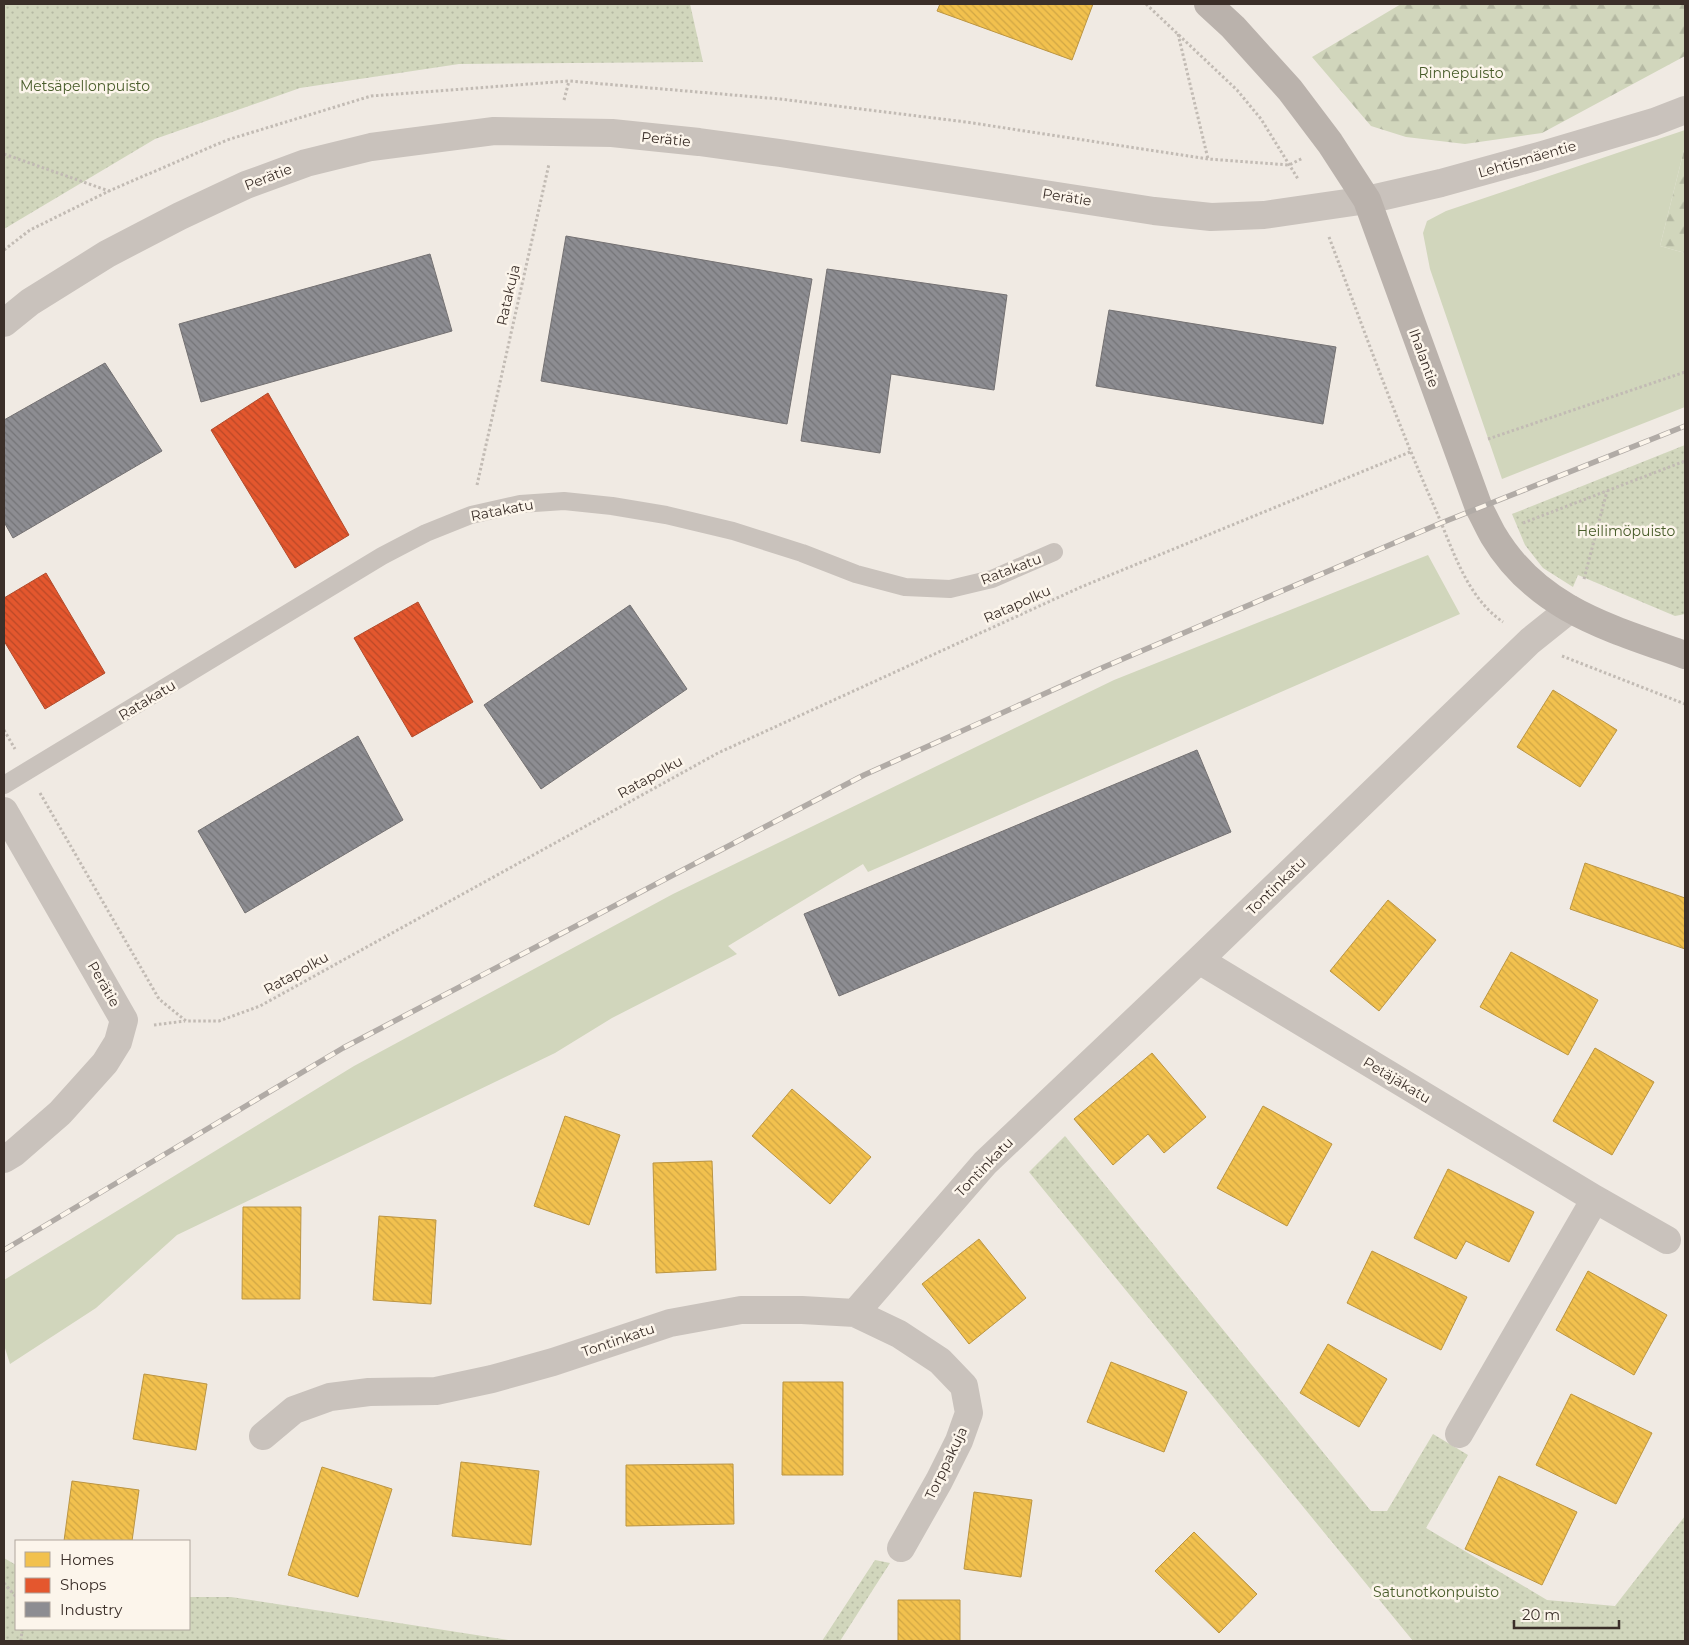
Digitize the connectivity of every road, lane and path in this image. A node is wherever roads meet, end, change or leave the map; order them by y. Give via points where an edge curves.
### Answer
1 (1146, 4) edge
2 (1208, 4) edge
3 (1178, 34) junction
4 (1685, 110) edge
5 (557, 132) junction
6 (4, 154) edge
7 (1208, 159) junction
8 (1289, 165) junction
9 (108, 191) dead end
10 (1367, 200) junction
11 (1318, 207) junction
12 (4, 324) edge
13 (1685, 372) edge
14 (1457, 450) junction
15 (1410, 452) junction
16 (1685, 461) edge
17 (1608, 491) junction
18 (471, 514) junction
19 (1493, 535) junction
20 (1054, 552) dead end
21 (1570, 609) junction
22 (1530, 641) junction
23 (1685, 655) edge
24 (1685, 704) edge
25 (28, 772) junction
26 (4, 785) edge
27 (4, 811) edge
28 (1198, 960) junction
29 (4, 1159) edge
30 (1595, 1199) junction
31 (1667, 1240) dead end
32 (855, 1313) junction
33 (1459, 1434) dead end
34 (263, 1436) dead end
35 (901, 1548) dead end
36 (4, 1583) edge
37 (15, 1596) edge

1 - 3 path
2 - 10 street, Ihalantie via 1290,90
3 - 7 path
3 - 8 path via 1237,90 1261,119
4 - 10 street, Lehtismäentie via 1539,156
5 - 7 path, Ratakuja via 569,81 780,99 966,122
5 - 11 street, Perätie via 612,133 780,153 1211,218 1264,216
5 - 12 street, Perätie via 494,131 433,138 371,147 306,163 246,185 107,254 30,302
5 - 18 path, Ratakuja
6 - 9 path
7 - 8 path
8 - 11 path
10 - 11 street, Perätie
10 - 14 street, Ihalantie
11 - 15 path
13 - 14 path
14 - 19 street, Ihalantie
15 - 22 path via 1462,570 1478,597 1495,616
15 - 25 path, Ratapolku via 1082,587 718,753 260,1006 219,1021 186,1021 159,999
16 - 17 path
17 - 19 path
17 - 21 path via 1582,587
18 - 20 lane, Ratakatu via 520,504 564,501 612,506 734,531 802,552 856,574 905,587 950,589 992,579
18 - 25 lane, Ratakatu via 382,556
19 - 21 street, Ihalantie via 1523,573 1543,592
21 - 22 street, Tontinkatu
21 - 23 street, Ihalantie via 1603,626
22 - 24 path
22 - 28 street, Tontinkatu
25 - 26 lane, Ratakatu
27 - 29 street, Perätie via 124,1020 118,1042 104,1063 60,1113
28 - 30 street, Petäjäkatu
28 - 32 street, Tontinkatu via 985,1163
30 - 31 street, Petäjäkatu
30 - 33 street
32 - 34 street, Tontinkatu via 741,1310 670,1323 492,1379 436,1390 330,1397 294,1410
32 - 35 street, Torppakuja via 900,1334 940,1361 964,1386 969,1413 960,1441
36 - 37 path

